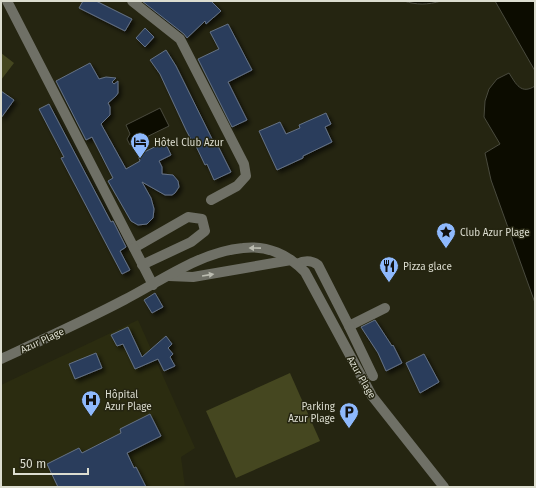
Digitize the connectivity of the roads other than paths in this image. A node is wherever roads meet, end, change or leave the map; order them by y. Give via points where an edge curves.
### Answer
1 (7, 1) edge
2 (132, 1) edge
3 (211, 200) dead end
4 (134, 248) junction
5 (294, 262) junction
6 (142, 265) junction
7 (169, 276) junction
8 (153, 285) junction
9 (385, 308) dead end
10 (349, 326) junction
11 (1, 359) edge
12 (374, 376) dead end
13 (444, 487) edge

1 - 4 street
2 - 3 street via 180,39 244,164 246,176 237,186
4 - 6 street
4 - 6 street via 188,217 202,219 205,231 191,242
7 -> 5 street via 193,277
5 -> 7 street, Azur Plage via 276,252 261,248 243,248 202,259
5 - 10 street via 311,261 318,266
5 - 13 street, Azur Plage via 305,272 372,396
6 - 8 street
7 - 8 street, Azur Plage
8 - 11 street, Azur Plage
9 - 10 street
10 - 12 street

